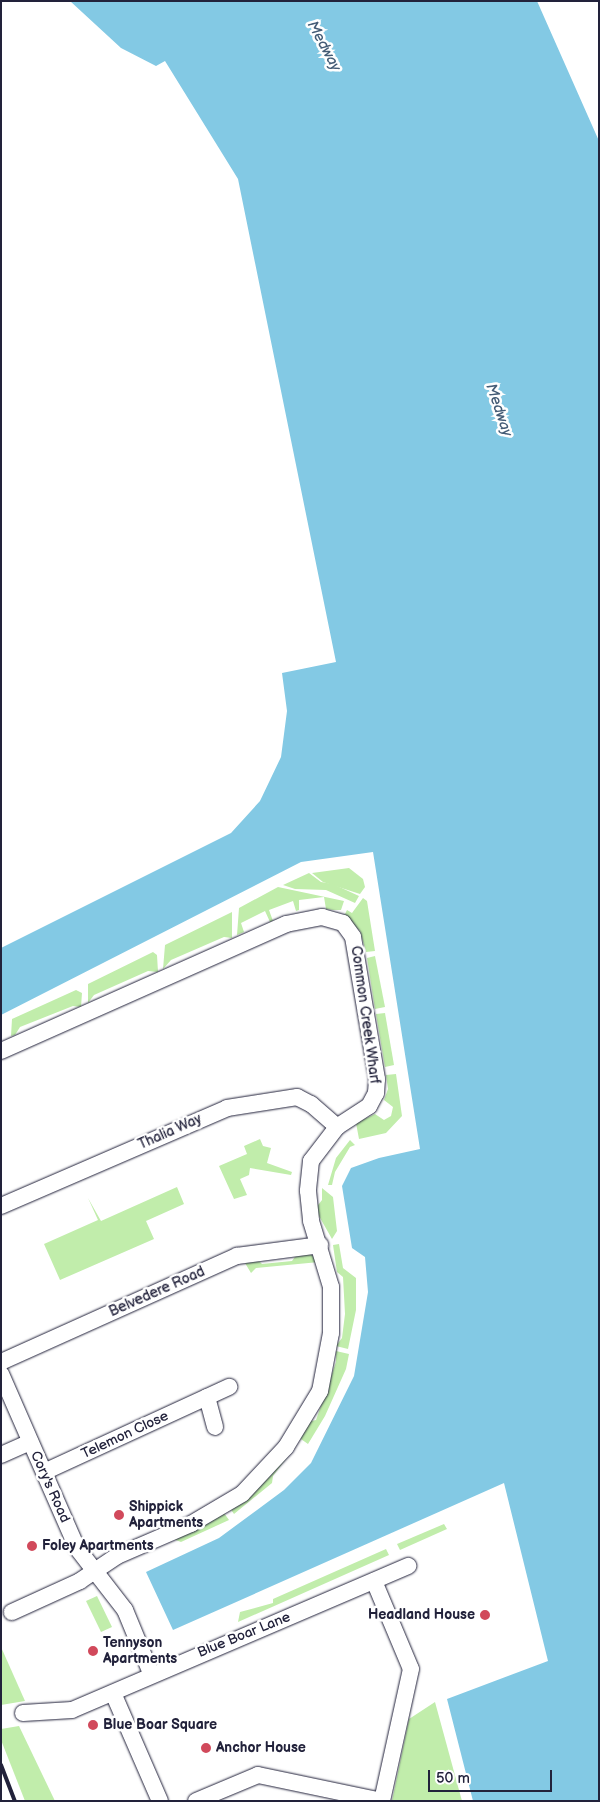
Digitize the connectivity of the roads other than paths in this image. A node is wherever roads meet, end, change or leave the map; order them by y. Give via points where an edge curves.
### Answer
1 (1, 1051) edge
2 (337, 1127) junction
3 (1, 1206) edge
4 (320, 1245) junction
5 (1, 1362) edge
6 (1, 1374) edge
7 (230, 1387) dead end
8 (207, 1397) junction
9 (214, 1427) dead end
10 (30, 1442) junction
11 (1, 1455) edge
12 (44, 1472) junction
13 (408, 1566) dead end
14 (93, 1570) junction
15 (374, 1581) junction
16 (12, 1612) dead end
17 (151, 1673) junction
18 (113, 1693) junction
19 (23, 1713) dead end
20 (160, 1801) edge
21 (196, 1801) edge
22 (382, 1801) edge

1 - 2 street, Common Creek Wharf via 286,924 314,917 331,918 345,925 354,940 377,1079 376,1093 369,1106
2 - 3 street, Thalia Way via 311,1104 297,1097 227,1108
2 - 4 street, Common Creek Wharf via 311,1162 308,1192 311,1221
4 - 5 street, Belvedere Road via 237,1256
4 - 14 street, Common Creek Wharf via 331,1287 331,1333 320,1391 286,1447 242,1494 191,1524 116,1556
6 - 10 street, Cory's Road
7 - 8 street, Telemon Close
8 - 9 street
8 - 12 street, Telemon Close
10 - 11 street
10 - 12 street, Cory's Road
12 - 14 street, Cory's Road via 77,1548
13 - 15 street, Blue Boar Lane
14 - 16 street, Common Creek Wharf via 80,1581
14 - 17 street, Cory's Road via 125,1610
15 - 17 street, Blue Boar Lane
15 - 22 street via 412,1669
17 - 18 street, Blue Boar Lane
18 - 19 street, Blue Boar Lane via 63,1712
18 - 20 street
21 - 22 street via 262,1774

